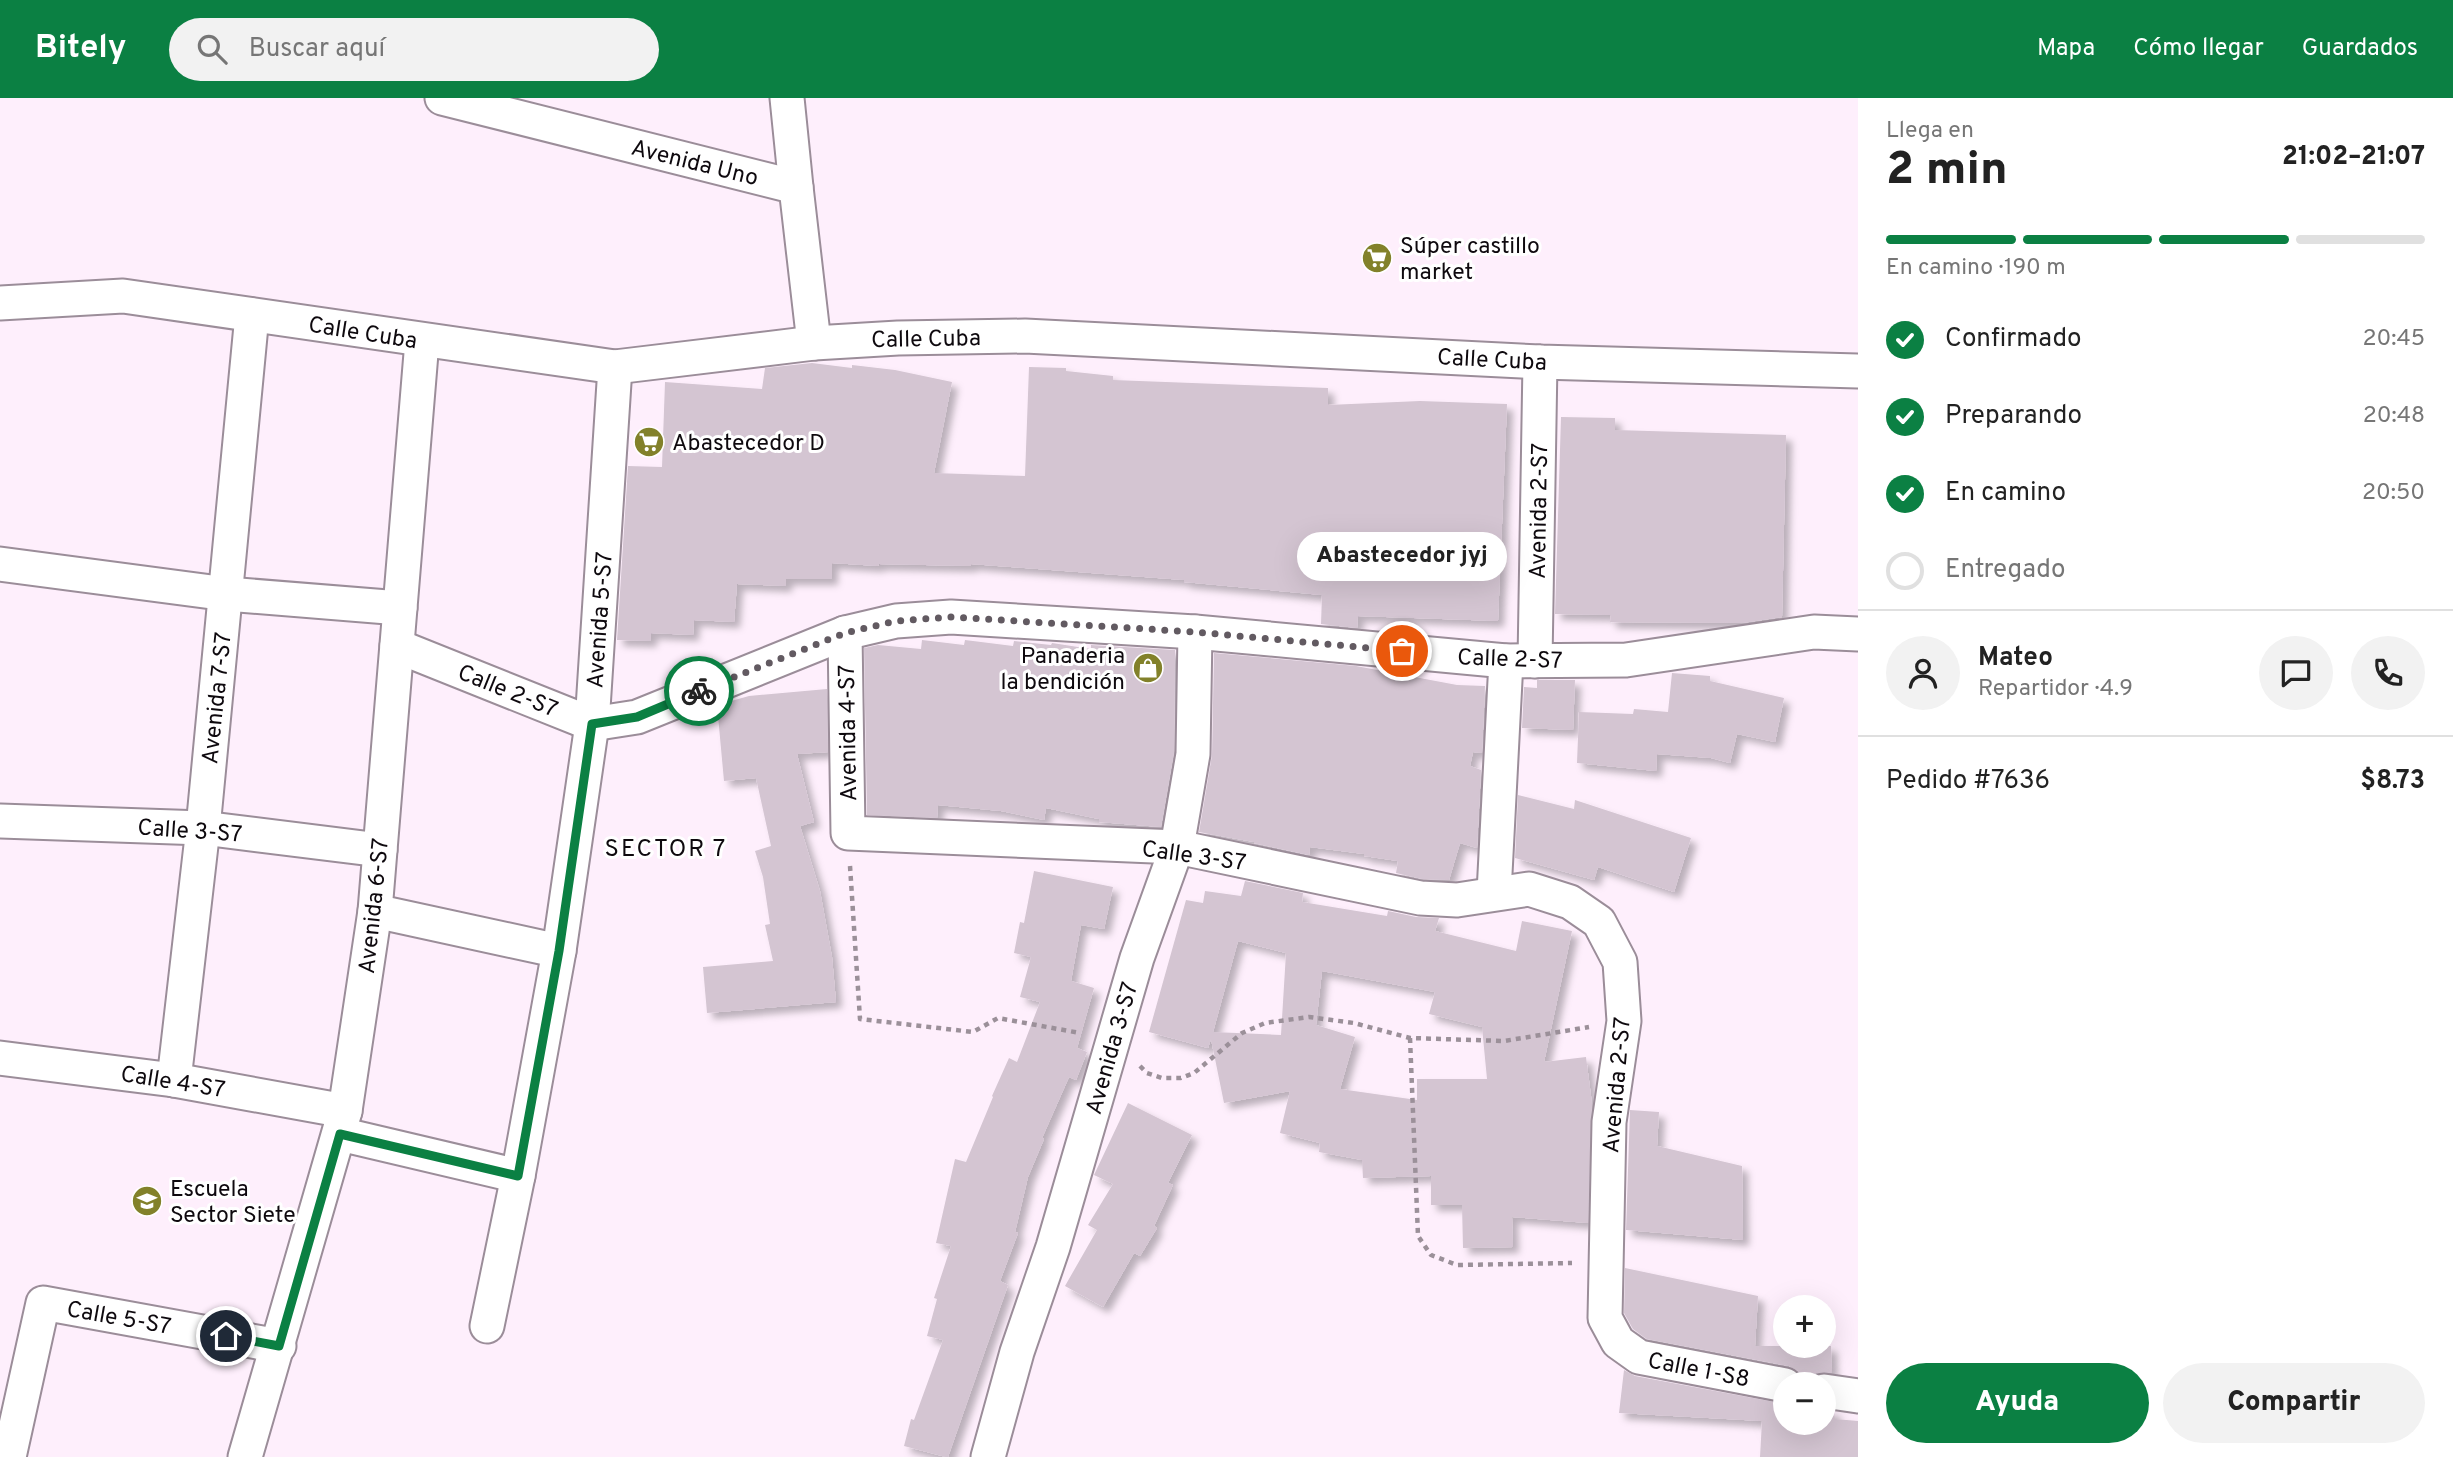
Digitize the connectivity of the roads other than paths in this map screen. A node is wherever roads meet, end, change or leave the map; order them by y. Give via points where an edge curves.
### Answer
1 (442, 98) edge
2 (787, 98) edge
3 (796, 187) junction
4 (0, 303) edge
5 (252, 315) junction
6 (422, 341) junction
7 (814, 343) junction
8 (1541, 362) junction
9 (615, 367) junction
10 (1858, 371) edge
11 (0, 564) edge
12 (227, 594) junction
13 (400, 608) junction
14 (1195, 632) junction
15 (845, 633) junction
16 (1858, 634) edge
17 (397, 646) junction
18 (1520, 661) junction
19 (592, 724) junction
20 (0, 821) edge
21 (204, 828) junction
22 (848, 834) joint
23 (1178, 847) junction
24 (380, 850) junction
25 (1494, 894) junction
26 (375, 911) junction
27 (559, 951) junction
28 (0, 1058) edge
29 (174, 1080) junction
30 (343, 1123) junction
31 (518, 1176) junction
32 (487, 1326) dead end
33 (1618, 1342) joint
34 (279, 1346) junction
35 (1773, 1383) edge
36 (1836, 1393) edge
37 (1858, 1396) edge
38 (9, 1457) edge
39 (245, 1457) edge
40 (988, 1457) edge

1 - 3 street, Avenida Uno
2 - 3 street
3 - 7 street
4 - 5 street, Calle Cuba via 123,296
5 - 6 street, Calle Cuba
5 - 12 street, Avenida 7-S7
6 - 9 street, Calle Cuba
6 - 13 street, Avenida 6-S7
7 - 8 street, Calle Cuba via 1025,336
7 - 9 street, Calle Cuba
8 - 10 street, Calle Cuba
8 - 18 street, Avenida 2-S7
9 - 19 street, Avenida 5-S7
11 - 12 street
12 - 13 street
12 - 21 street, Avenida 7-S7
13 - 17 street, Avenida 6-S7
14 - 15 street, Calle 2-S7 via 951,617 896,621
14 - 18 street, Calle 2-S7
14 - 23 street, Avenida 3-S7 via 1193,754
15 - 19 street, Calle 2-S7 via 637,717
15 - 22 street, Avenida 4-S7
16 - 18 street, Calle 2-S7 via 1814,632 1626,660
17 - 19 street, Calle 2-S7
17 - 24 street, Avenida 6-S7
18 - 25 street, Avenida 2-S7
19 - 27 street, Avenida 5-S7
20 - 21 street, Calle 3-S7
21 - 24 street, Calle 3-S7
21 - 29 street, Avenida 7-S7
22 - 23 street, Calle 3-S7
23 - 25 street, Calle 3-S7 via 1420,898 1457,900
23 - 40 street, Avenida 3-S7 via 1137,958
24 - 26 street, Avenida 6-S7
25 - 33 street, Avenida 2-S7 via 1529,889 1570,902 1599,922 1619,962 1624,1021 1609,1122 1605,1318
26 - 27 street
26 - 30 street, Avenida 6-S7
27 - 31 street, Avenida 5-S7
28 - 29 street, Calle 4-S7
29 - 30 street, Calle 4-S7
30 - 31 street, Calle 4-S7
30 - 34 street, Avenida 6-S7
31 - 32 street, Avenida 5-S7
33 - 35 street, Calle 1-S8 via 1639,1357
34 - 38 street, Calle 5-S7 via 43,1303
34 - 39 street, Avenida 6-S7
36 - 37 street

